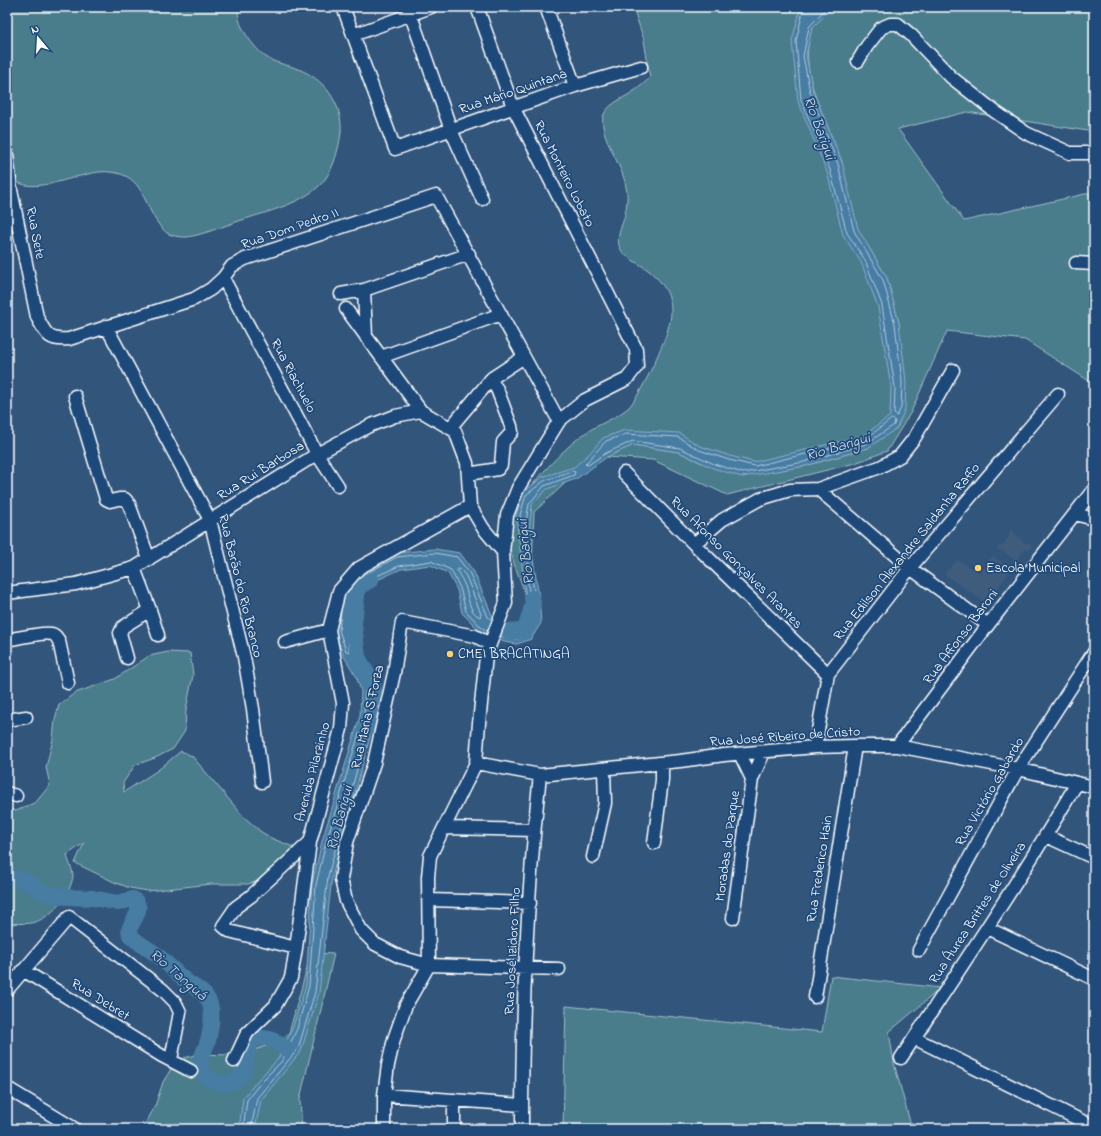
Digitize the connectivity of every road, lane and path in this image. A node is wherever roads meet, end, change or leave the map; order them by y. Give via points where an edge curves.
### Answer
1 (343, 7) edge
2 (431, 7) edge
3 (477, 7) edge
4 (546, 7) edge
5 (409, 10) edge
6 (353, 34) junction
7 (858, 62) dead end
8 (641, 67) dead end
9 (575, 86) junction
10 (513, 107) junction
11 (451, 130) junction
12 (1094, 153) edge
13 (7, 154) edge
14 (9, 190) edge
15 (482, 199) dead end
16 (469, 254) junction
17 (1076, 263) dead end
18 (1094, 264) edge
19 (224, 278) junction
20 (364, 290) junction
21 (341, 294) dead end
22 (346, 309) dead end
23 (501, 314) junction
24 (37, 317) joint
25 (106, 326) junction
26 (366, 337) junction
27 (381, 357) junction
28 (524, 357) junction
29 (953, 370) dead end
30 (490, 380) junction
31 (1058, 394) dead end
32 (74, 396) dead end
33 (421, 411) junction
34 (559, 421) junction
35 (450, 428) junction
36 (318, 454) junction
37 (624, 473) dead end
38 (468, 474) junction
39 (338, 486) dead end
40 (818, 489) junction
41 (1094, 489) edge
42 (470, 506) junction
43 (1074, 514) junction
44 (1094, 519) edge
45 (210, 520) junction
46 (694, 544) junction
47 (503, 552) junction
48 (149, 558) junction
49 (134, 568) junction
50 (910, 568) junction
51 (7, 593) edge
52 (150, 610) junction
53 (988, 625) junction
54 (329, 630) junction
55 (158, 635) dead end
56 (7, 640) edge
57 (285, 642) dead end
58 (491, 642) junction
59 (1094, 652) edge
60 (127, 658) dead end
61 (828, 674) junction
62 (68, 682) dead end
63 (26, 717) dead end
64 (7, 720) edge
65 (855, 746) junction
66 (897, 746) junction
67 (815, 747) junction
68 (764, 752) junction
69 (740, 754) junction
70 (476, 763) junction
71 (662, 763) junction
72 (604, 769) junction
73 (1018, 769) junction
74 (540, 775) junction
75 (752, 779) junction
76 (262, 782) dead end
77 (1077, 783) junction
78 (1094, 787) edge
79 (444, 828) junction
80 (534, 830) junction
81 (1046, 836) junction
82 (310, 842) junction
83 (654, 843) dead end
84 (594, 857) dead end
85 (1094, 858) edge
86 (429, 900) junction
87 (530, 903) junction
88 (733, 918) dead end
89 (987, 928) junction
90 (296, 948) junction
91 (919, 950) dead end
92 (429, 965) junction
93 (526, 968) junction
94 (559, 969) dead end
95 (23, 970) junction
96 (1094, 979) edge
97 (7, 990) edge
98 (815, 997) dead end
99 (914, 1038) junction
100 (166, 1058) junction
101 (901, 1058) dead end
102 (234, 1061) dead end
103 (191, 1071) dead end
104 (7, 1088) edge
105 (384, 1095) junction
106 (454, 1100) junction
107 (522, 1105) junction
108 (1094, 1127) edge
109 (75, 1129) edge
110 (384, 1129) edge
111 (454, 1129) edge
112 (522, 1129) edge

1 - 6 street
2 - 5 street
3 - 10 street, Rua Monteiro Lobato
4 - 9 street
5 - 6 street
5 - 11 street
6 - 11 street, Rua Mário Quintana via 395,150
7 - 12 street via 881,28 898,24 951,77 1026,133 1070,153
8 - 9 street, Rua Mário Quintana
9 - 10 street, Rua Mário Quintana
10 - 11 street, Rua Mário Quintana
10 - 34 street, Rua Monteiro Lobato via 636,349 637,366 627,379 585,400
11 - 15 street
13 - 14 street, Rua Sete
14 - 24 street, Rua Sete
16 - 19 street, Rua Dom Pedro II via 436,196 245,259 232,266
16 - 20 street
16 - 23 street
17 - 18 street
19 - 25 street, Rua Dom Pedro II via 194,299
19 - 36 street, Rua Riachuelo
20 - 21 street
20 - 26 street
22 - 26 street
23 - 27 street
23 - 28 street
24 - 25 street, Rua Dom Pedro II via 46,334 58,340 69,339
25 - 45 street, Rua Barão do Rio Branco
26 - 27 street
27 - 33 street
28 - 30 street
28 - 34 street
29 - 40 street via 915,437 900,456 880,467
30 - 35 street
30 - 38 street via 497,389 512,432 503,442 501,465 498,469
31 - 50 street, Rua Edilson Alexandre Saldanha Raffo
32 - 48 street via 106,499 125,500 129,504
33 - 35 street
33 - 36 street, Rua Rui Barbosa via 395,416 369,426
34 - 47 street via 518,488 506,515
35 - 38 street via 455,431 462,447
36 - 39 street, Rua Riachuelo
36 - 45 street, Rua Rui Barbosa
37 - 46 street, Rua Afonso Gonçalves Arantes
38 - 42 street
40 - 46 street via 790,490 760,499 722,520
40 - 50 street
41 - 43 street, Rua Affonso Baroni
42 - 47 street via 483,528
42 - 54 street, Avenida Pilarzinho via 359,568 339,591
43 - 44 street
43 - 53 street, Rua Affonso Baroni
45 - 48 street, Rua Rui Barbosa
45 - 76 street, Rua Barão do Rio Branco via 244,657
46 - 61 street, Rua Afonso Gonçalves Arantes
47 - 58 street via 506,603
48 - 49 street, Rua Rui Barbosa
49 - 51 street, Rua Rui Barbosa via 76,584
49 - 52 street
50 - 53 street
50 - 61 street, Rua Edilson Alexandre Saldanha Raffo
52 - 55 street
52 - 60 street via 123,627 120,633
53 - 66 street, Rua Affonso Baroni
54 - 57 street
54 - 82 street, Avenida Pilarzinho via 343,703 341,729
56 - 62 street via 45,634 56,636
58 - 70 street via 486,656
58 - 92 street, Rua Maria S Forza via 475,636 402,622 394,673 374,763 347,842 341,879 346,901 361,930 375,944 400,957
59 - 73 street, Rua Victório Gabardo
61 - 67 street, Rua Edilson Alexandre Saldanha Raffo
63 - 64 street
65 - 66 street, Rua José Ribeiro de Cristo
65 - 67 street, Rua José Ribeiro de Cristo
65 - 98 street, Rua Frederico Hain
66 - 73 street, Rua José Ribeiro de Cristo
67 - 68 street, Rua José Ribeiro de Cristo
68 - 69 street, Rua José Ribeiro de Cristo
68 - 75 street, Moradas do Parque
69 - 71 street, Rua José Ribeiro de Cristo
69 - 75 street, Moradas do Parque
70 - 74 street, Rua José Ribeiro de Cristo
70 - 79 street
71 - 72 street, Rua José Ribeiro de Cristo
71 - 83 street
72 - 74 street, Rua José Ribeiro de Cristo
72 - 84 street via 605,803
73 - 77 street, Rua José Ribeiro de Cristo
73 - 91 street, Rua Victório Gabardo
74 - 80 street, Rua José Izidoro Filho
75 - 88 street, Moradas do Parque
77 - 78 street, Rua José Ribeiro de Cristo
77 - 81 street, Rua Áurea Brittes de Oliveira
79 - 80 street
79 - 86 street via 430,856
80 - 87 street, Rua José Izidoro Filho
81 - 85 street
81 - 89 street, Rua Áurea Brittes de Oliveira
82 - 90 street, Avenida Pilarzinho
82 - 90 street via 236,907 223,926 229,931
86 - 87 street
86 - 92 street
87 - 93 street, Rua José Izidoro Filho
89 - 96 street
89 - 99 street, Rua Áurea Brittes de Oliveira
90 - 102 street, Avenida Pilarzinho via 291,978 275,1006 247,1033
92 - 93 street
92 - 105 street via 406,1005 394,1039
93 - 94 street
93 - 107 street, Rua José Izidoro Filho
95 - 97 street
95 - 100 street, Rua Debret
95 - 100 street via 69,917 175,1002 180,1012
99 - 101 street, Rua Áurea Brittes de Oliveira
99 - 108 street
100 - 103 street, Rua Debret
104 - 109 street
105 - 106 street
105 - 110 street
106 - 107 street
106 - 111 street
107 - 112 street, Rua José Izidoro Filho

